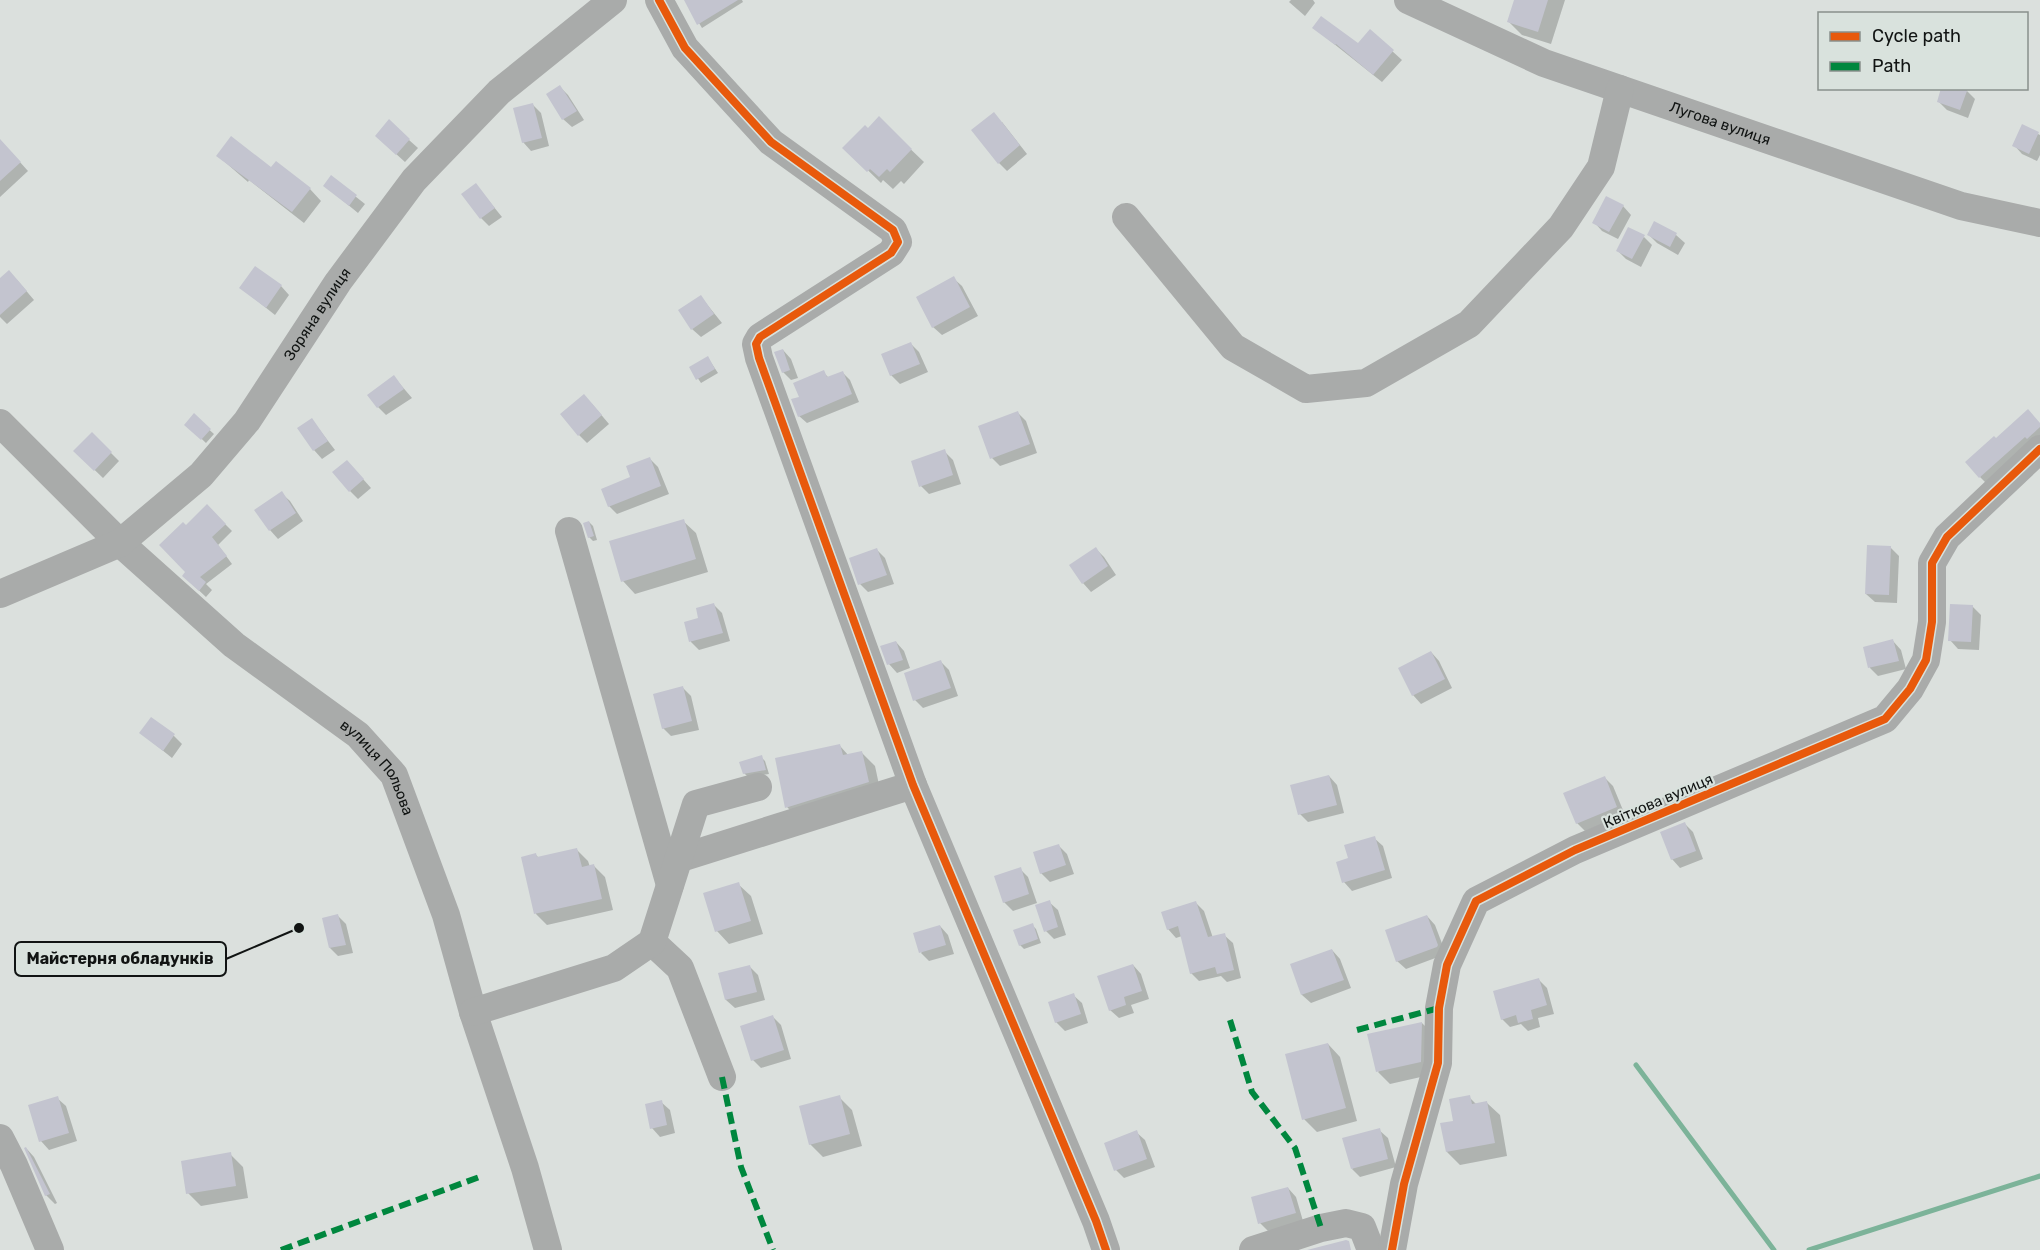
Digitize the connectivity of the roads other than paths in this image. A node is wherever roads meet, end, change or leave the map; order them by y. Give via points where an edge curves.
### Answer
1 (614, 0) edge
2 (659, 0) edge
3 (1408, 0) edge
4 (1620, 89) junction
5 (1126, 217) dead end
6 (2040, 223) edge
7 (0, 423) edge
8 (2040, 449) edge
9 (569, 531) dead end
10 (120, 543) junction
11 (0, 594) edge
12 (913, 785) junction
13 (758, 787) dead end
14 (674, 872) junction
15 (652, 942) junction
16 (473, 1012) junction
17 (722, 1077) dead end
18 (0, 1138) edge
19 (50, 1250) edge
20 (548, 1250) edge
21 (1106, 1250) edge
22 (1253, 1250) edge
23 (1371, 1250) edge
24 (1392, 1250) edge

1 - 10 street, Зоряна вулиця via 500,92 414,180 338,282 247,422 201,475
2 - 12 street via 685,48 771,142 893,230 898,242 891,253 760,337 756,344
3 - 4 street, Лугова вулиця via 1544,63
4 - 5 street via 1601,167 1561,227 1469,324 1366,383 1306,389 1233,347
4 - 6 street, Лугова вулиця via 1961,206
7 - 10 street, вулиця Польова
8 - 24 street, Квіткова вулиця via 1947,537 1932,563 1932,622 1926,660 1910,689 1885,719 1575,850 1476,901 1447,965 1439,1008 1438,1063 1404,1184
9 - 14 street
10 - 11 street, Зоряна вулиця
10 - 16 street, вулиця Польова via 234,645 358,735 394,775 446,915
12 - 14 street
12 - 21 street
13 - 14 street via 696,804
14 - 15 street
15 - 16 street via 614,968
15 - 17 street via 680,968
16 - 20 street, вулиця Польова
18 - 19 street
22 - 23 street via 1346,1223 1362,1227

